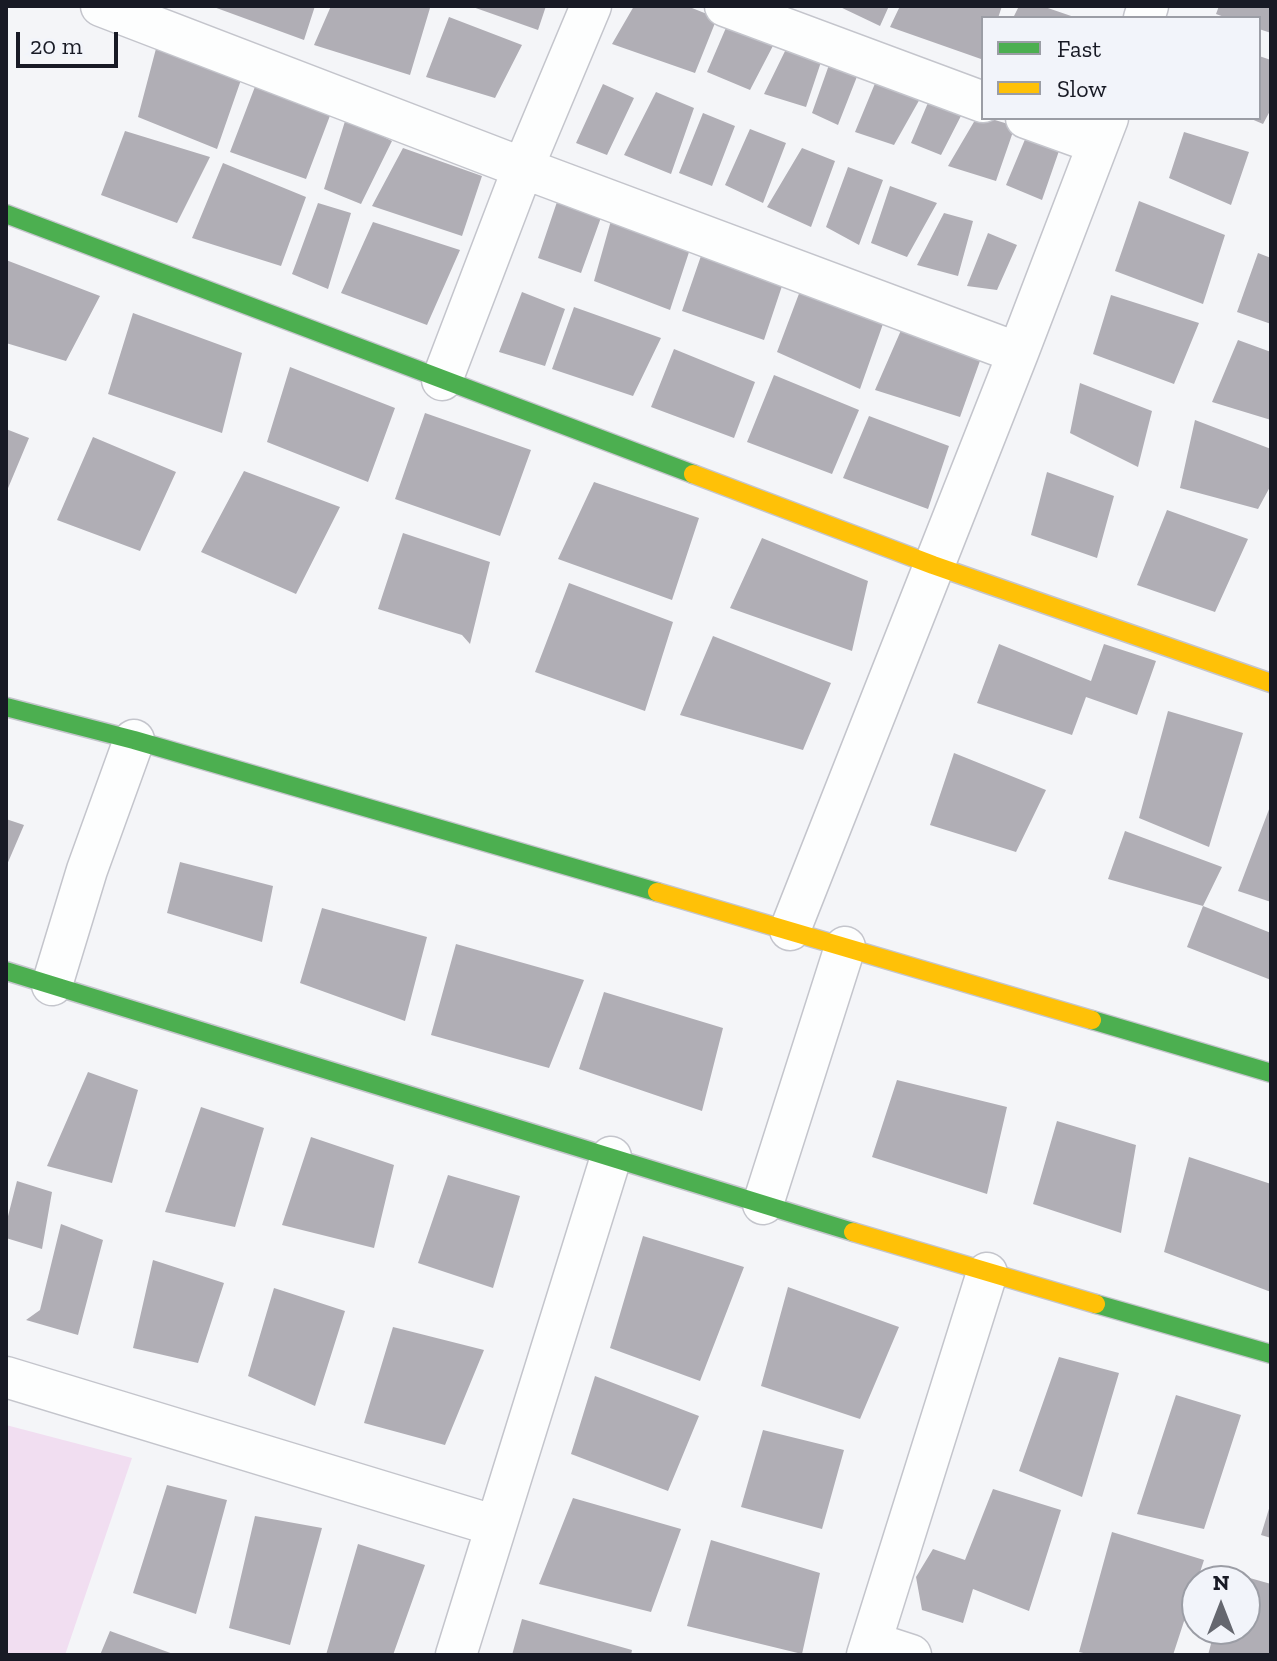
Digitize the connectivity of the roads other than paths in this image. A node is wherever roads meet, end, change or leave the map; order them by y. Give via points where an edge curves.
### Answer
1 (101, 6) edge
2 (591, 6) edge
3 (725, 6) edge
4 (981, 101) edge
5 (1038, 120) edge
6 (1103, 131) edge
7 (523, 168) junction
8 (6, 214) edge
9 (1018, 353) junction
10 (442, 380) junction
11 (933, 565) junction
12 (1271, 683) edge
13 (6, 707) edge
14 (134, 740) junction
15 (790, 930) junction
16 (845, 947) junction
17 (6, 971) edge
18 (52, 985) junction
19 (1271, 1073) edge
20 (611, 1157) junction
21 (763, 1204) junction
22 (987, 1273) junction
23 (1271, 1354) edge
24 (6, 1377) edge
25 (496, 1526) junction
26 (869, 1649) edge
27 (456, 1655) edge
28 (911, 1655) edge

1 - 7 street
2 - 7 street
3 - 4 street
5 - 6 street
6 - 9 street
7 - 9 street
7 - 10 street
8 - 10 street
9 - 11 street
10 - 11 street
11 - 12 street
11 - 15 street
13 - 14 street
14 - 15 street
14 - 18 street
15 - 16 street
16 - 19 street
16 - 21 street
17 - 18 street
18 - 20 street
20 - 21 street
20 - 25 street
21 - 22 street
22 - 23 street
22 - 26 street
24 - 25 street
25 - 27 street
26 - 28 street

